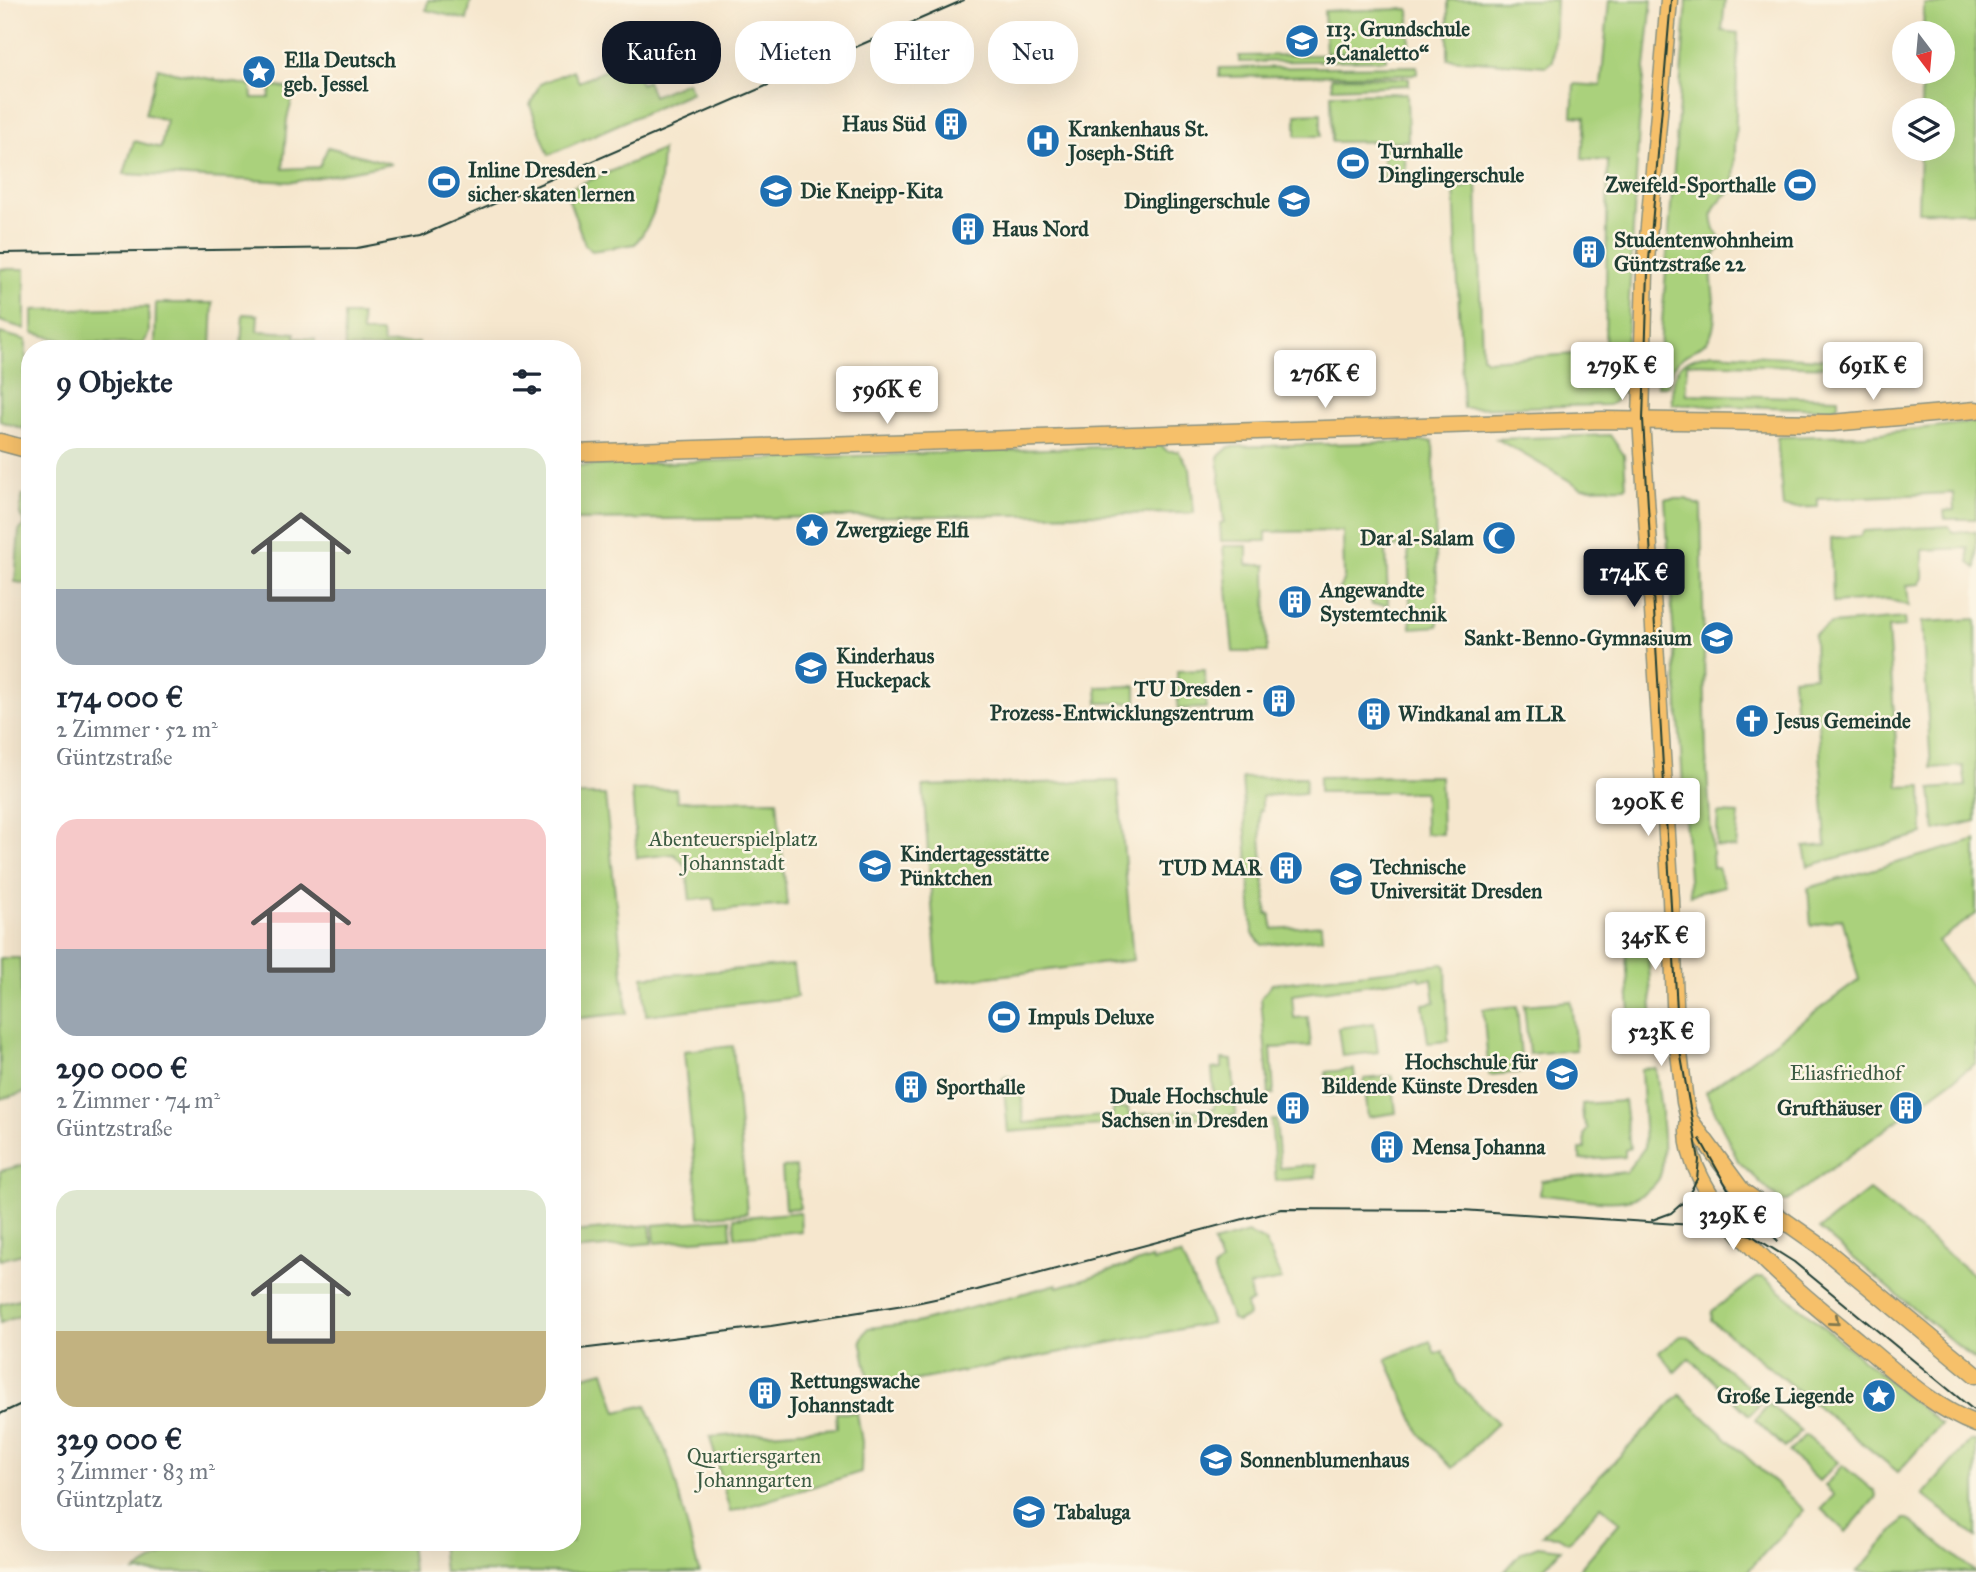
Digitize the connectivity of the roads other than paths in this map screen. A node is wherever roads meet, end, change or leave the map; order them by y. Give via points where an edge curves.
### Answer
1 (1669, 0) edge
2 (1976, 410) edge
3 (1641, 419) junction
4 (0, 442) edge
5 (21, 448) edge
6 (581, 453) edge
7 (1689, 1119) junction
8 (1976, 1376) edge
9 (1970, 1422) edge

1 - 3 main road via 1645,272
2 - 3 main road via 1832,423
3 - 6 main road
3 - 7 main road via 1675,1029
4 - 5 main road
7 - 8 main road via 1742,1191 1785,1219
7 -> 9 main road via 1686,1137 1698,1172 1759,1255 1936,1405

